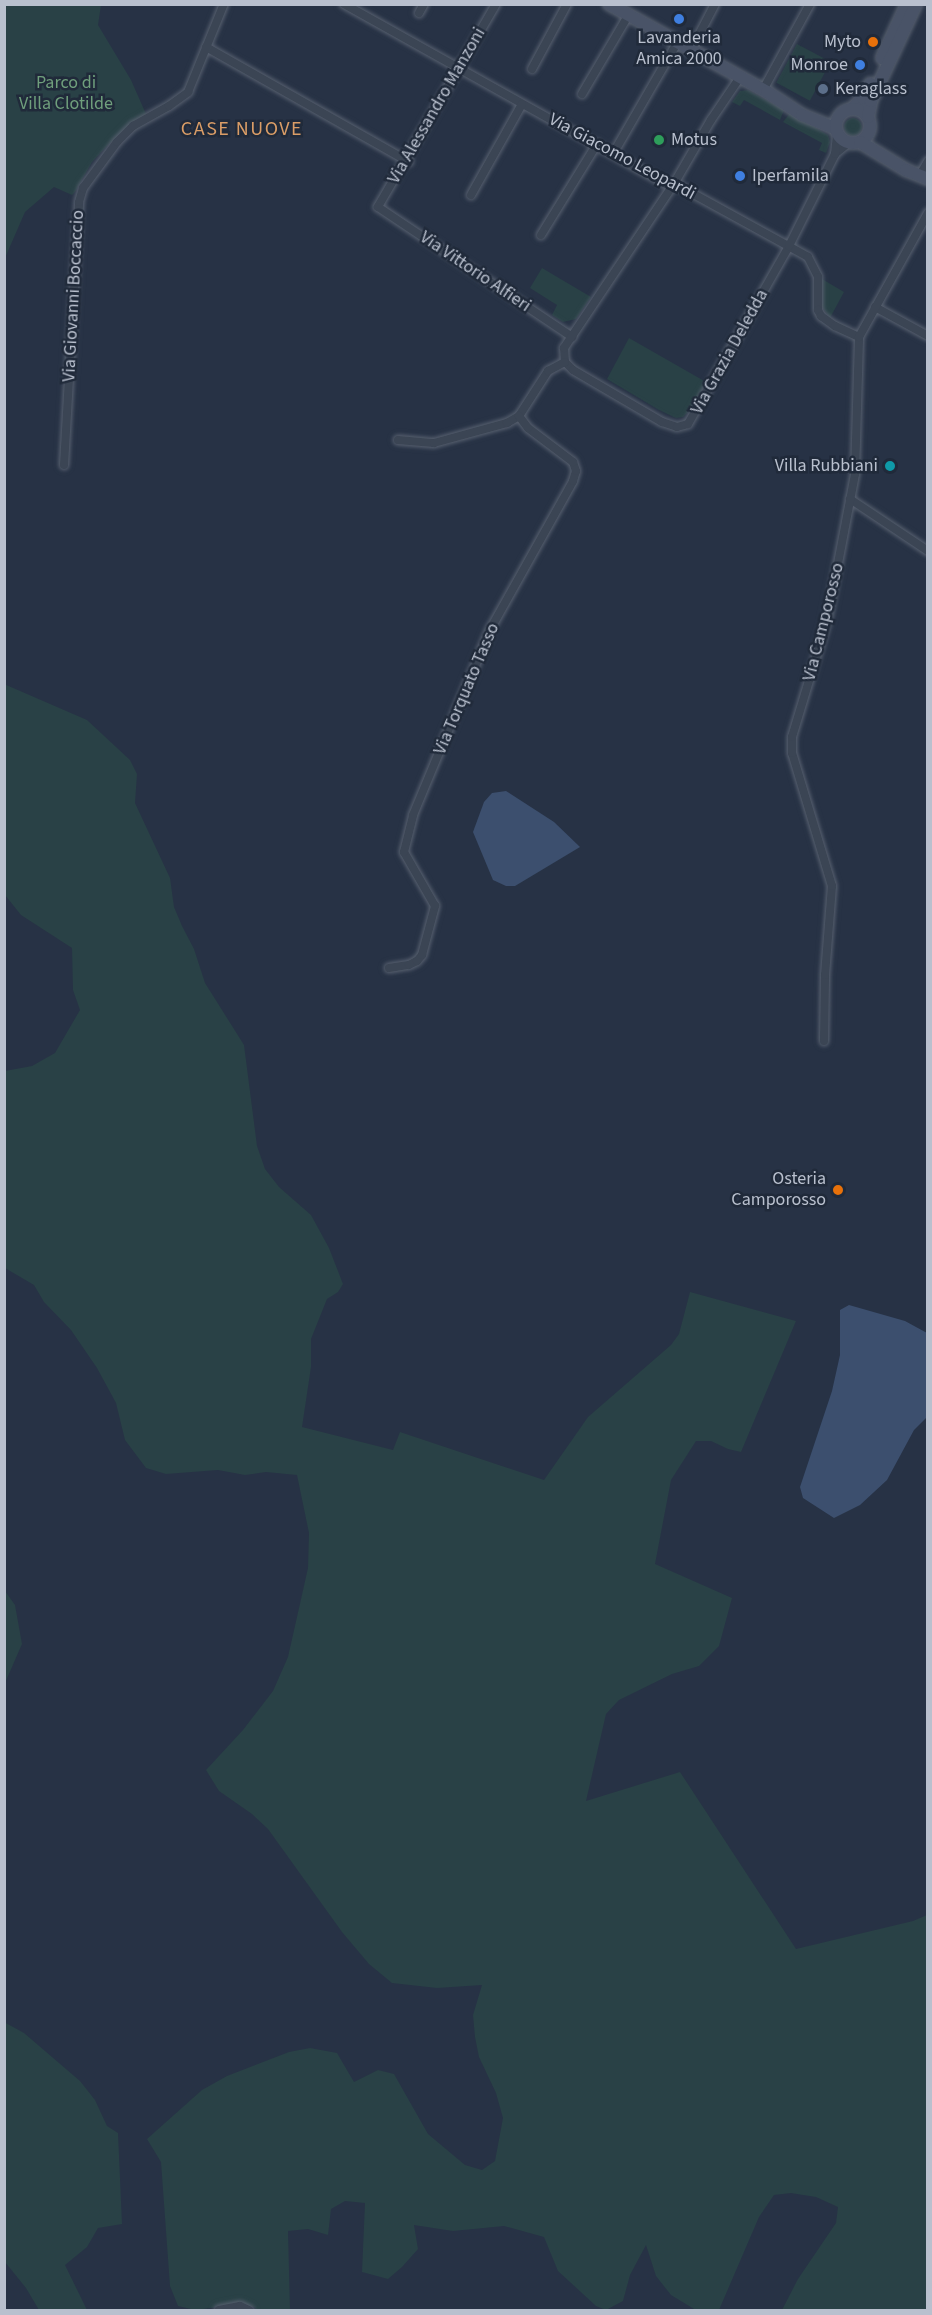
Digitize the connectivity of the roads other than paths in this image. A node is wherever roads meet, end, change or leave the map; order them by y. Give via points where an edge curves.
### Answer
1 (224, 4) edge
2 (344, 4) edge
3 (424, 4) edge
4 (496, 4) edge
5 (567, 4) edge
6 (715, 4) edge
7 (810, 4) edge
8 (907, 4) edge
9 (916, 4) edge
10 (619, 9) edge
11 (419, 13) dead end
12 (677, 43) junction
13 (206, 47) junction
14 (691, 50) junction
15 (460, 68) junction
16 (532, 69) dead end
17 (740, 77) junction
18 (765, 91) junction
19 (582, 94) dead end
20 (522, 104) junction
21 (847, 111) junction
22 (869, 122) junction
23 (836, 131) junction
24 (854, 142) junction
25 (597, 144) junction
26 (617, 147) dead end
27 (836, 154) junction
28 (408, 161) junction
29 (927, 161) edge
30 (923, 177) edge
31 (670, 186) junction
32 (471, 195) dead end
33 (378, 207) joint
34 (927, 213) edge
35 (541, 235) dead end
36 (789, 246) junction
37 (875, 307) junction
38 (927, 336) edge
39 (572, 337) junction
40 (859, 337) junction
41 (565, 362) junction
42 (519, 416) junction
43 (398, 440) dead end
44 (64, 465) dead end
45 (850, 498) junction
46 (927, 551) edge
47 (389, 968) dead end
48 (824, 1041) dead end
49 (219, 2310) edge
50 (249, 2310) edge

1 - 13 street, Via Giovanni Boccaccio
2 - 15 street, Via Giacomo Leopardi
3 - 11 street
4 - 15 street, Via Alessandro Manzoni
5 - 16 street
6 - 14 street
7 - 18 street
8 - 21 street via 868,90
9 - 22 street via 871,101
10 - 12 street
10 - 19 street
12 - 14 street
12 - 26 street
13 - 28 street
13 - 44 street, Via Giovanni Boccaccio via 188,92 133,126 82,188
14 - 17 street
15 - 20 street, Via Giacomo Leopardi
15 - 28 street, Via Alessandro Manzoni
17 - 18 street
17 - 31 street
18 - 21 street via 818,114
18 - 23 street
20 - 25 street, Via Giacomo Leopardi
20 - 32 street
21 - 22 street via 861,111
21 - 23 street
22 - 24 street via 867,136
22 - 30 street via 884,150
23 - 24 street
23 - 27 street, Via Grazia Deledda
24 - 27 street, Via Grazia Deledda
24 - 30 street
25 - 31 street, Via Giacomo Leopardi
25 - 35 street
27 - 36 street, Via Grazia Deledda
28 - 33 street, Via Alessandro Manzoni
29 - 30 street
31 - 36 street, Via Giacomo Leopardi via 679,186
31 - 39 street
33 - 39 street, Via Vittorio Alfieri
34 - 37 street, Via Camporosso
36 - 40 street, Via Giacomo Leopardi via 814,264 821,316
36 - 41 street, Via Grazia Deledda via 688,424 677,427 662,422
37 - 38 street
37 - 40 street, Via Camporosso
39 - 41 street via 564,348
40 - 45 street, Via Camporosso via 855,474
41 - 42 street via 548,372
42 - 43 street via 497,428 441,442 413,444
42 - 47 street, Via Torquato Tasso via 528,428 573,462 576,471 492,628 412,815 404,852 435,906 422,955 409,966
45 - 46 street
45 - 48 street, Via Camporosso via 827,621 791,746 832,886
49 - 50 street via 240,2306

